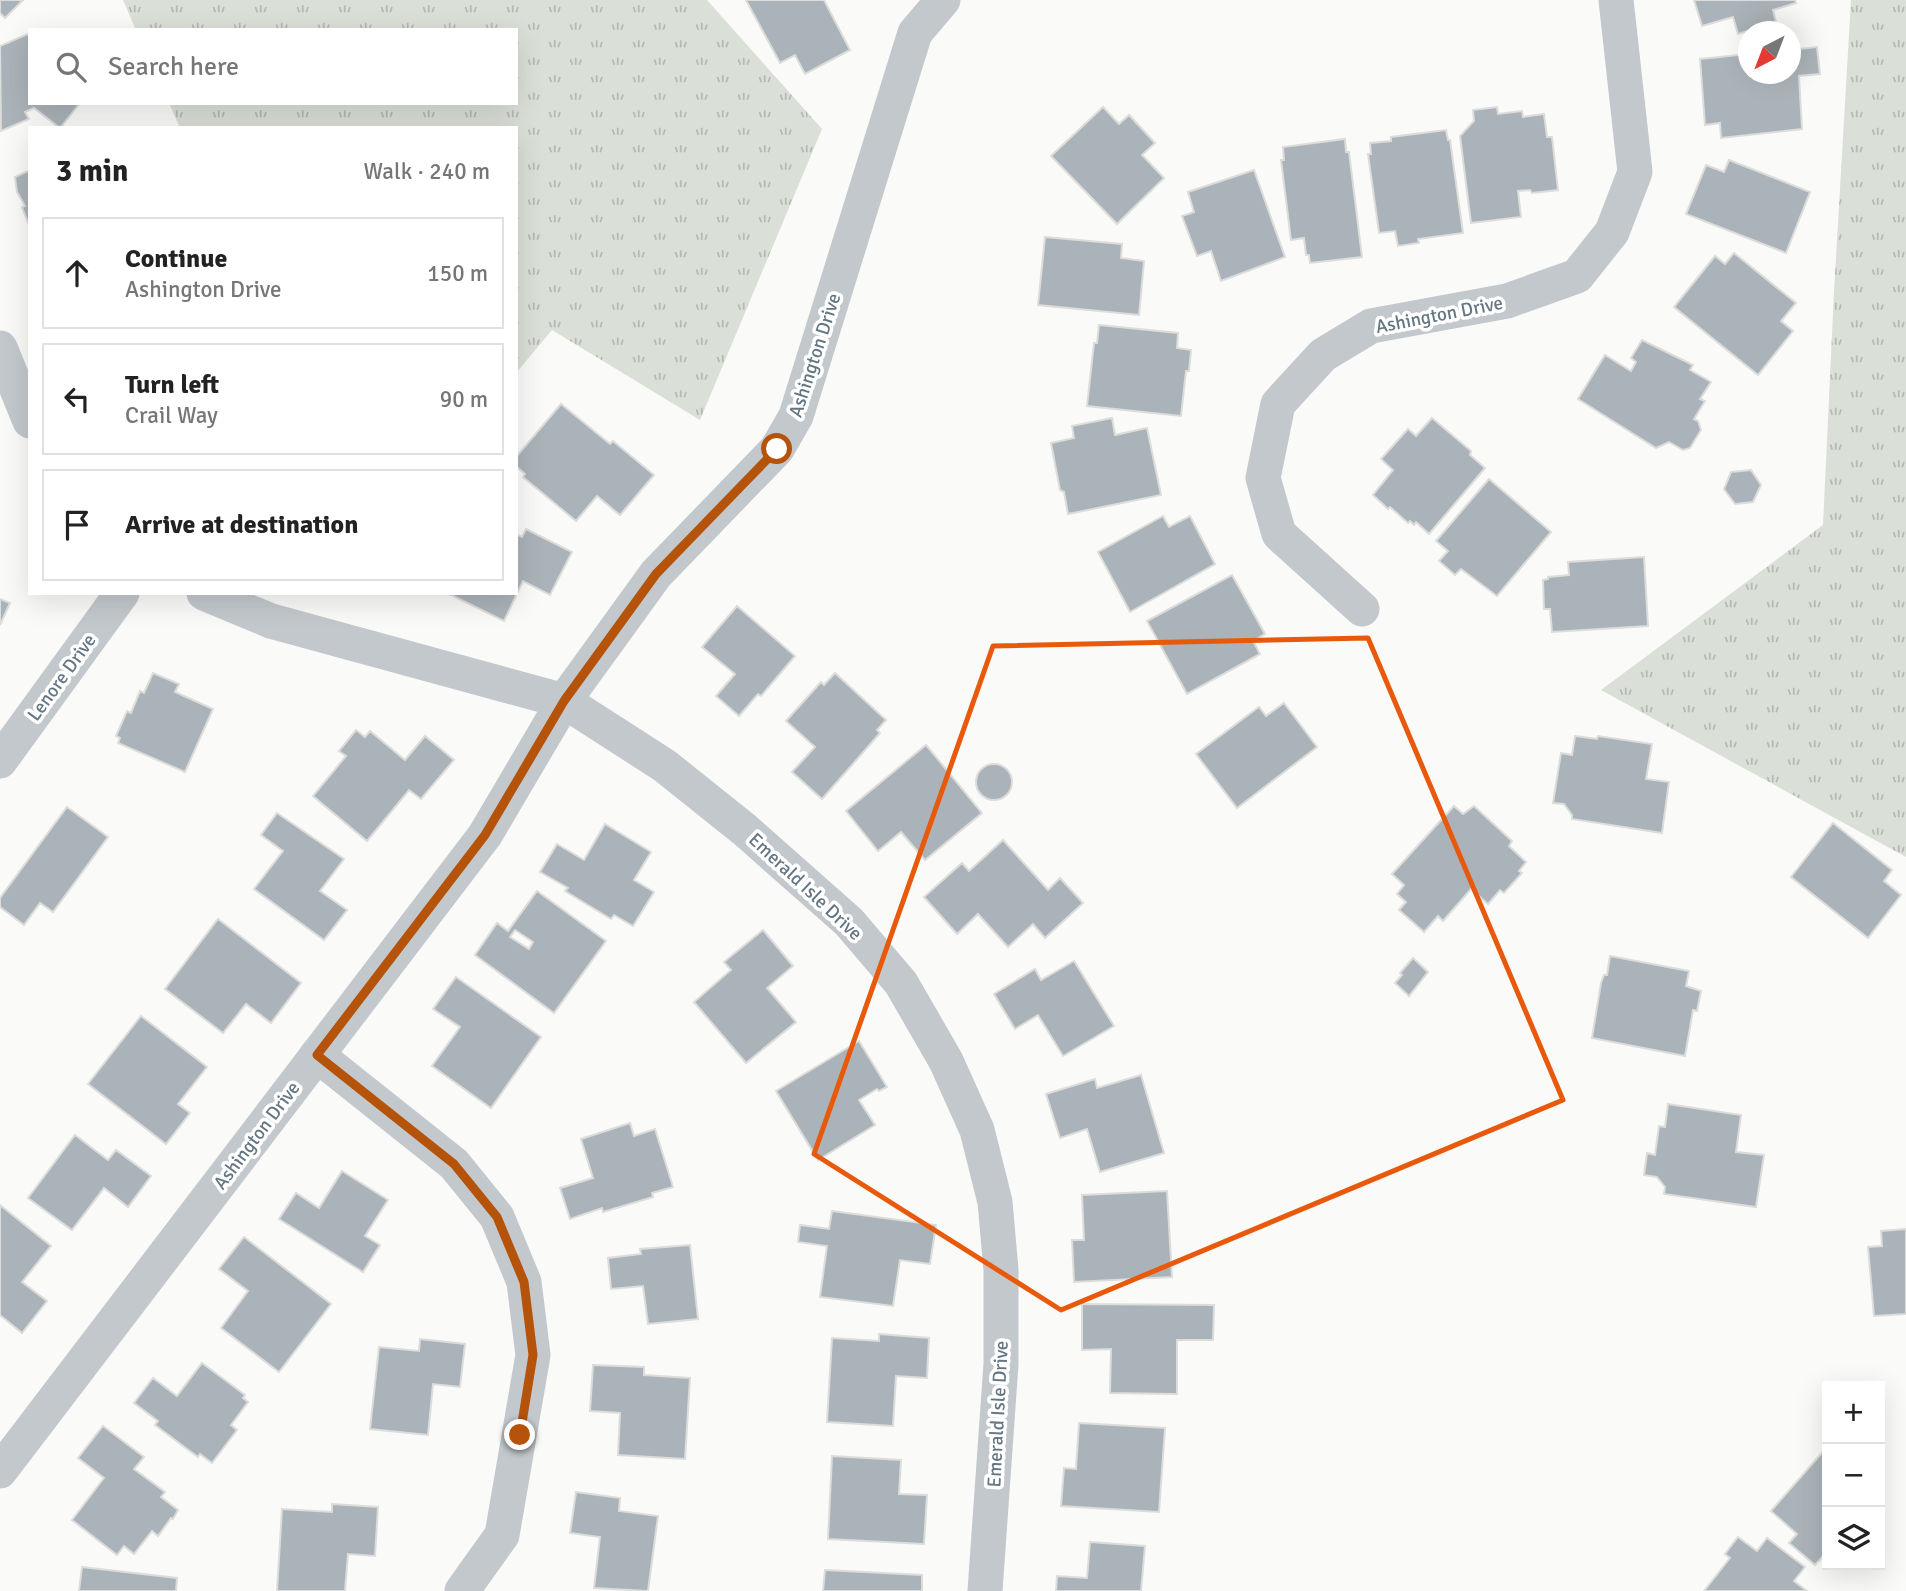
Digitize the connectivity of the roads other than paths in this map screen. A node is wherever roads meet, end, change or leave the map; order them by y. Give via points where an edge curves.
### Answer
1 (943, 0) edge
2 (1616, 0) edge
3 (0, 348) edge
4 (28, 416) edge
5 (121, 595) edge
6 (209, 595) edge
7 (1362, 609) dead end
8 (564, 701) junction
9 (0, 761) edge
10 (317, 1055) junction
11 (0, 1471) edge
12 (461, 1591) edge
13 (985, 1591) edge

1 - 8 street, Ashington Drive via 915,33 796,416 777,449 656,574
2 - 7 street, Ashington Drive via 1635,172 1612,232 1577,276 1507,301 1371,326 1323,355 1278,404 1263,478 1279,534
3 - 4 street
5 - 9 street, Lenore Drive
6 - 8 street, Emerald Isle Drive via 271,621
8 - 10 street, Ashington Drive via 485,835
8 - 13 street, Emerald Isle Drive via 666,766 849,922 901,982 946,1061 977,1130 995,1202 1001,1270 1001,1364
10 - 11 street, Ashington Drive
10 - 12 street via 454,1164 497,1217 524,1282 533,1355 502,1535

